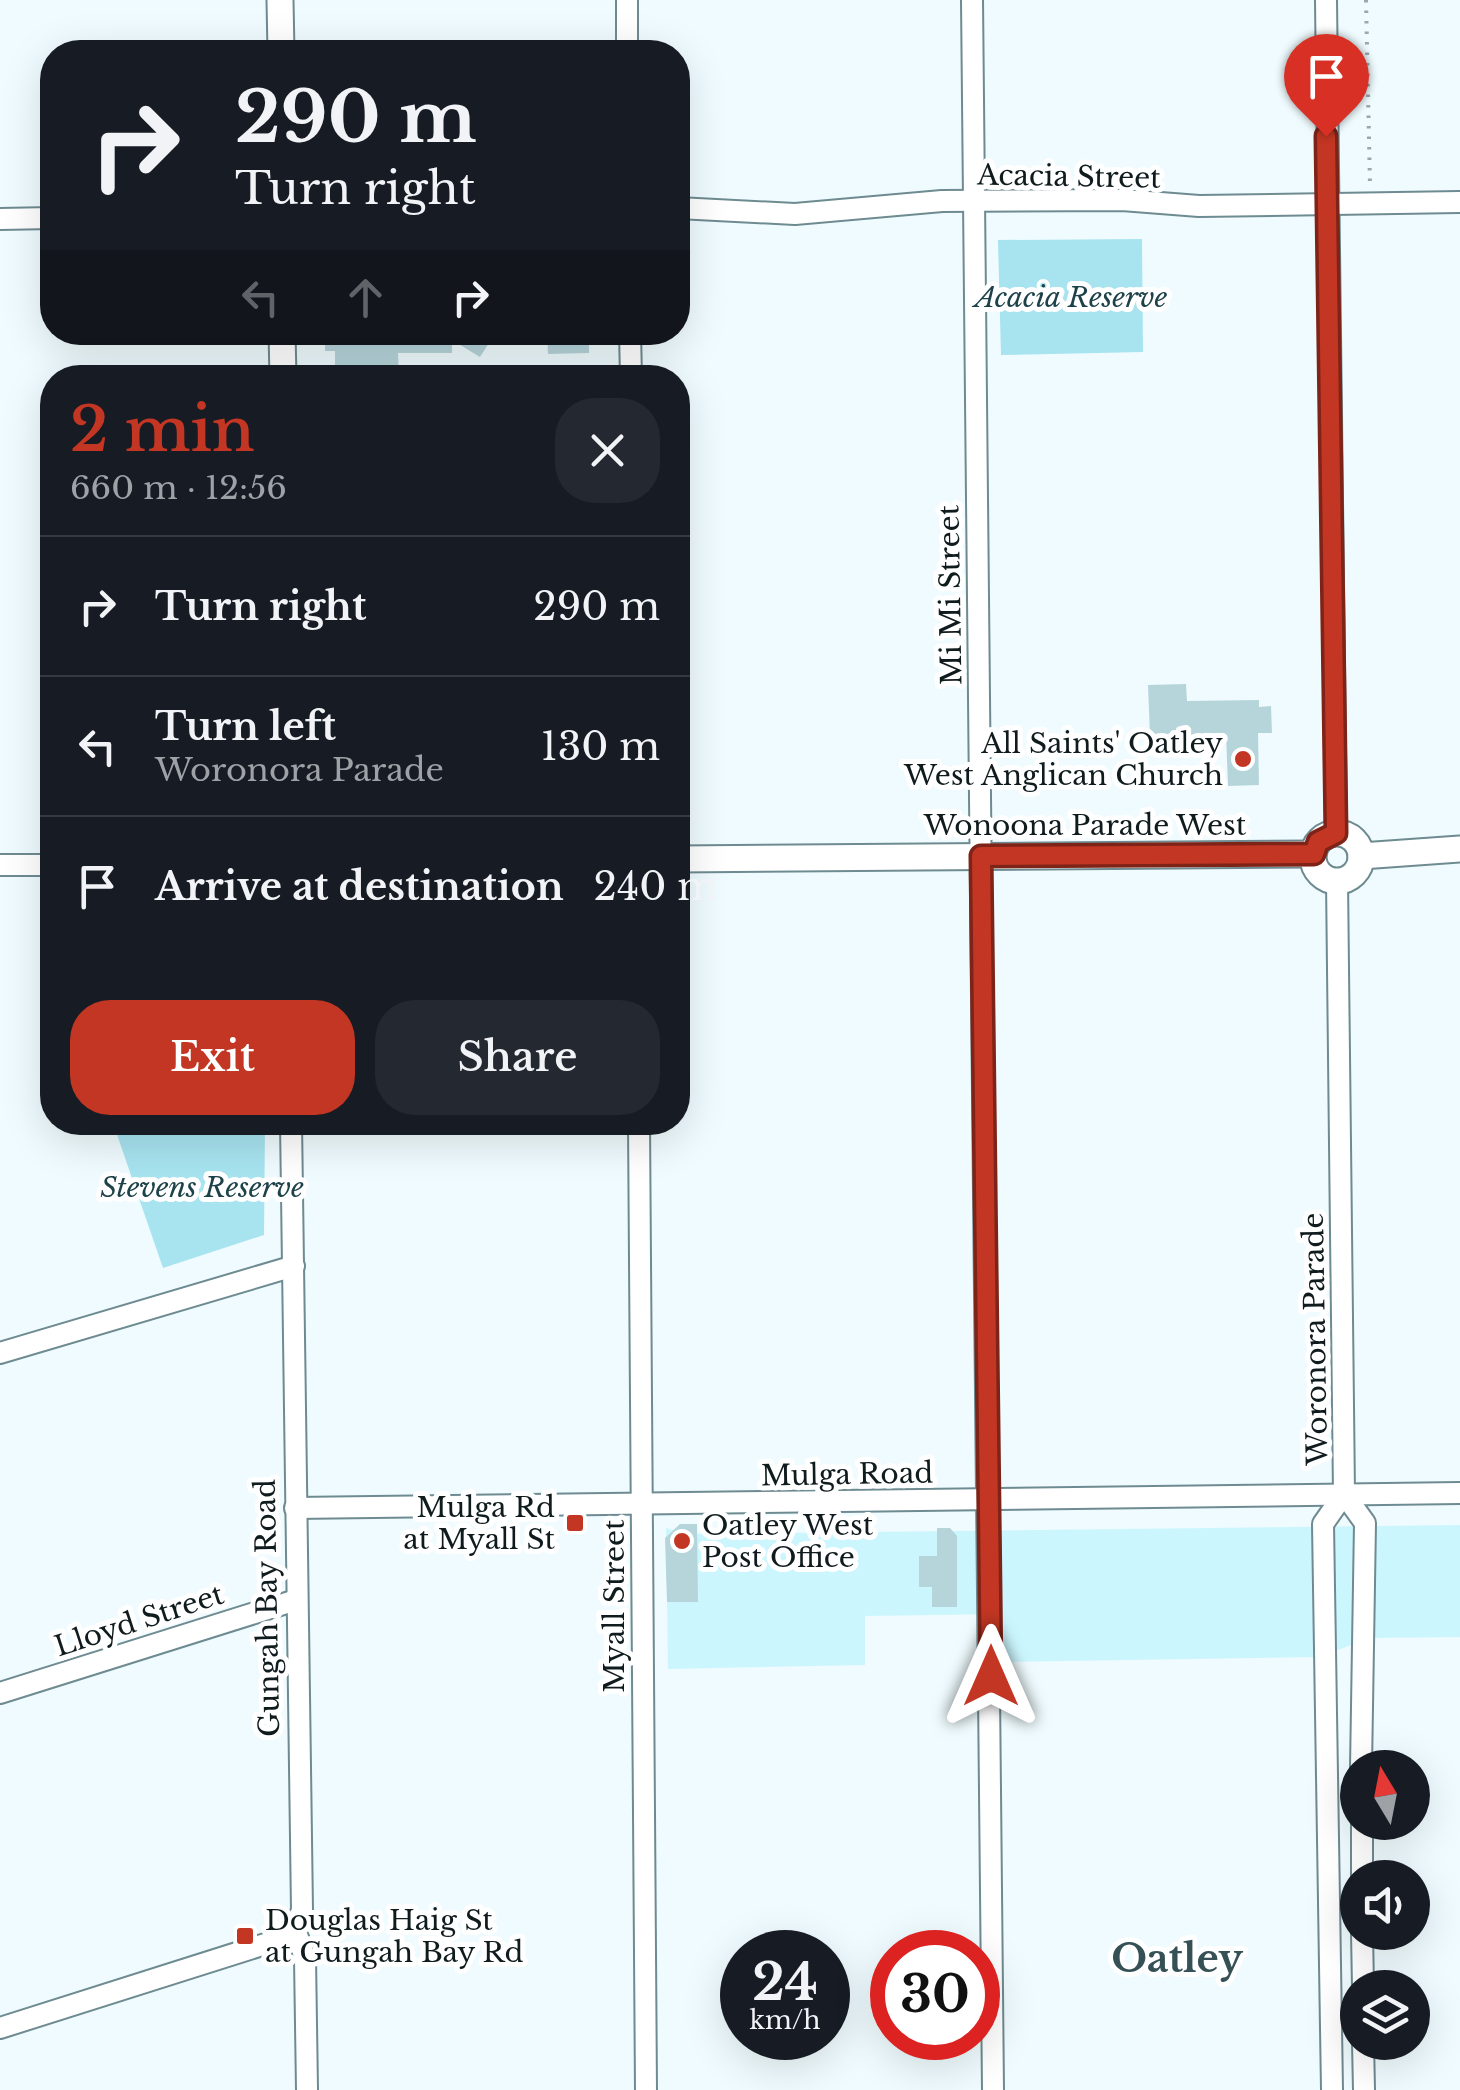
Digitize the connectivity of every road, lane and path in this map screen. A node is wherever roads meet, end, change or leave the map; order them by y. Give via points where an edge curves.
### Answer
1 (280, 0) edge
2 (627, 0) edge
3 (972, 0) edge
4 (1326, 0) edge
5 (1366, 0) edge
6 (281, 40) edge
7 (628, 40) edge
8 (974, 201) junction
9 (1460, 202) edge
10 (1370, 203) junction
11 (1326, 204) junction
12 (690, 209) edge
13 (40, 218) edge
14 (0, 219) edge
15 (1336, 833) junction
16 (1460, 849) edge
17 (1314, 854) junction
18 (981, 856) junction
19 (1361, 856) junction
20 (690, 859) edge
21 (40, 864) edge
22 (0, 865) edge
23 (1337, 880) junction
24 (292, 1135) edge
25 (639, 1135) edge
26 (294, 1266) junction
27 (0, 1354) edge
28 (1460, 1493) edge
29 (1344, 1494) junction
30 (990, 1500) junction
31 (641, 1504) junction
32 (296, 1508) junction
33 (296, 1600) junction
34 (1325, 1654) junction
35 (1360, 1654) junction
36 (0, 1693) edge
37 (1361, 1750) edge
38 (1340, 1838) edge
39 (1328, 1842) junction
40 (295, 1929) junction
41 (1362, 1950) edge
42 (1330, 1956) junction
43 (1362, 1956) junction
44 (1362, 1970) edge
45 (0, 2028) edge
46 (1363, 2060) edge
47 (307, 2090) edge
48 (646, 2090) edge
49 (993, 2090) edge
50 (1332, 2090) edge
51 (1364, 2090) edge

1 - 6 street
2 - 7 street
3 - 8 street, Mi Mi Street
4 - 11 street
5 - 10 path
8 - 11 street, Acacia Street
8 - 12 street, Acacia Street via 816,214
8 - 18 street, Mi Mi Street
9 - 10 street, Acacia Street
10 - 11 street, Acacia Street
11 - 15 street
13 - 14 street
15 - 17 street via 1318,842
15 - 19 street via 1356,842
16 - 19 street
17 - 18 street, Wonoona Parade West
17 - 23 street via 1317,870
18 - 20 street, Wonoona Parade West
18 - 30 street, Mi Mi Street
19 - 23 street via 1357,870
21 - 22 street
23 - 29 street, Woronora Parade
24 - 26 street, Gungah Bay Road
25 - 31 street, Myall Street
26 - 27 street
26 - 32 street, Gungah Bay Road
28 - 29 street, Mulga Road
29 - 30 street, Mulga Road
29 - 34 street, Woronora Parade via 1323,1524
29 - 35 street via 1365,1524
30 - 31 street, Mulga Road
30 - 49 street, Mi Mi Street
31 - 32 street, Mulga Road
31 - 48 street, Myall Street
32 - 33 street, Gungah Bay Road
33 - 36 street, Lloyd Street
33 - 40 street, Gungah Bay Road via 302,1910
34 - 35 street
34 - 39 street, Woronora Parade
35 - 37 street
38 - 39 street
39 - 42 street, Woronora Parade
40 - 45 street via 281,1940
40 - 47 street, Gungah Bay Road via 305,1958
41 - 43 street
42 - 43 street
42 - 50 street, Woronora Parade
43 - 44 street
46 - 51 street

